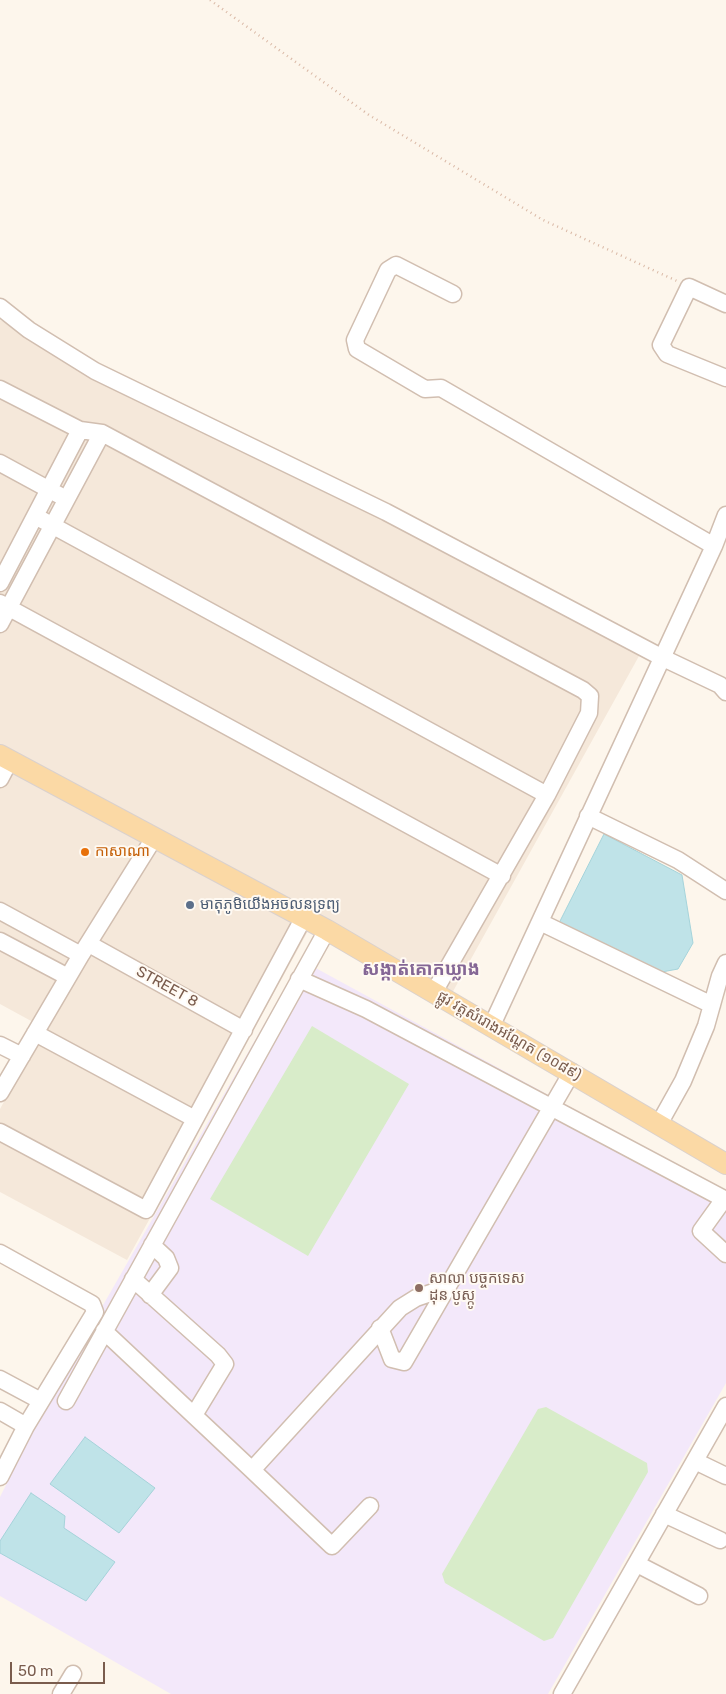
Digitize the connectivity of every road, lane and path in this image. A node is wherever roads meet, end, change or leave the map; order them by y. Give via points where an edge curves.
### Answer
1 (210, 0) edge
2 (689, 287) junction
3 (453, 294) dead end
4 (726, 304) edge
5 (0, 307) edge
6 (726, 378) edge
7 (0, 389) edge
8 (80, 430) junction
9 (102, 433) junction
10 (0, 463) edge
11 (49, 490) junction
12 (68, 499) junction
13 (726, 515) edge
14 (36, 516) junction
15 (54, 526) junction
16 (714, 546) junction
17 (0, 583) edge
18 (4, 605) edge
19 (0, 624) edge
20 (661, 657) junction
21 (724, 684) edge
22 (5, 758) edge
23 (0, 779) edge
24 (547, 796) junction
25 (588, 816) junction
26 (154, 838) junction
27 (502, 876) junction
28 (726, 891) edge
29 (0, 911) edge
30 (304, 917) junction
31 (540, 922) junction
32 (327, 930) junction
33 (0, 940) edge
34 (85, 949) junction
35 (726, 963) edge
36 (68, 977) junction
37 (299, 980) junction
38 (434, 992) junction
39 (712, 1006) junction
40 (492, 1025) junction
41 (244, 1030) junction
42 (35, 1033) junction
43 (0, 1044) edge
44 (22, 1056) junction
45 (572, 1072) junction
46 (0, 1092) edge
47 (550, 1108) junction
48 (195, 1119) junction
49 (659, 1124) junction
50 (0, 1132) edge
51 (726, 1164) edge
52 (725, 1200) edge
53 (152, 1246) junction
54 (0, 1253) edge
55 (726, 1254) edge
56 (133, 1279) junction
57 (448, 1287) junction
58 (150, 1295) junction
59 (380, 1328) junction
60 (104, 1331) junction
61 (0, 1379) edge
62 (41, 1401) junction
63 (66, 1401) dead end
64 (726, 1406) edge
65 (0, 1411) edge
66 (194, 1415) junction
67 (26, 1426) junction
68 (695, 1461) junction
69 (252, 1470) junction
70 (726, 1476) edge
71 (0, 1477) edge
72 (370, 1506) dead end
73 (664, 1514) junction
74 (720, 1540) dead end
75 (637, 1564) junction
76 (699, 1596) dead end
77 (73, 1674) dead end
78 (564, 1693) edge
79 (62, 1694) edge

1 - 2 path via 385,125 543,220
2 - 4 street
2 - 6 street via 660,345 667,354
3 - 16 street via 396,265 388,270 355,340 357,349 425,389 441,388
5 - 20 street via 29,330 95,371 386,512
7 - 8 street
8 - 9 street
8 - 11 street
9 - 12 street
9 - 24 street via 583,690 590,696 588,713
10 - 11 street
11 - 12 street
11 - 14 street
12 - 15 street
13 - 16 street
14 - 15 street
14 - 17 street
15 - 18 street
15 - 24 street
16 - 20 street
18 - 19 street
18 - 27 street
20 - 21 street
20 - 25 street
22 - 23 street
22 - 26 main road, ផ្លូវ វត្តសំរោងអណ្ដែត (១០៨៩)
24 - 27 street
25 - 28 street via 678,860
25 - 31 street
26 - 30 main road, ផ្លូវ វត្តសំរោងអណ្ដែត (១០៨៩)
26 - 34 street
27 - 38 street
29 - 34 street, STREET 8
30 - 32 main road, ផ្លូវ វត្តសំរោងអណ្ដែត (១០៨៩)
30 - 41 street
31 - 39 street
31 - 40 street
32 - 37 street
32 - 38 main road, ផ្លូវ វត្តសំរោងអណ្ដែត (១០៨៩)
33 - 36 street
34 - 36 street
34 - 41 street, STREET 8
35 - 39 street
36 - 42 street
37 - 47 street via 366,1009
37 - 53 street
38 - 40 main road, ផ្លូវ វត្តសំរោងអណ្ដែត (១០៨៩)
39 - 49 street via 683,1081
40 - 45 main road, ផ្លូវ វត្តសំរោងអណ្ដែត (១០៨៩)
41 - 48 street
42 - 44 street
42 - 48 street
43 - 44 street
44 - 46 street
45 - 47 street
45 - 49 main road, ផ្លូវ វត្តសំរោងអណ្ដែត (១០៨៩)
47 - 52 street
47 - 57 street
48 - 50 street via 146,1210
49 - 51 main road, ផ្លូវ វត្តសំរោងអណ្ដែត (១០៨៩)
52 - 55 street via 701,1231
53 - 56 street
53 - 58 street via 166,1258 170,1268
54 - 62 street via 92,1304 95,1312
56 - 58 street
56 - 60 street
57 - 59 street via 416,1298 400,1308
57 - 59 street via 404,1362 392,1359
58 - 66 street via 225,1364
59 - 69 street
60 - 63 street
60 - 66 street
61 - 62 street
62 - 67 street
64 - 68 street
65 - 67 street
66 - 69 street
67 - 71 street
68 - 70 street
68 - 73 street
69 - 72 street via 332,1546
73 - 74 street
73 - 75 street
75 - 76 street
75 - 78 street
77 - 79 street

